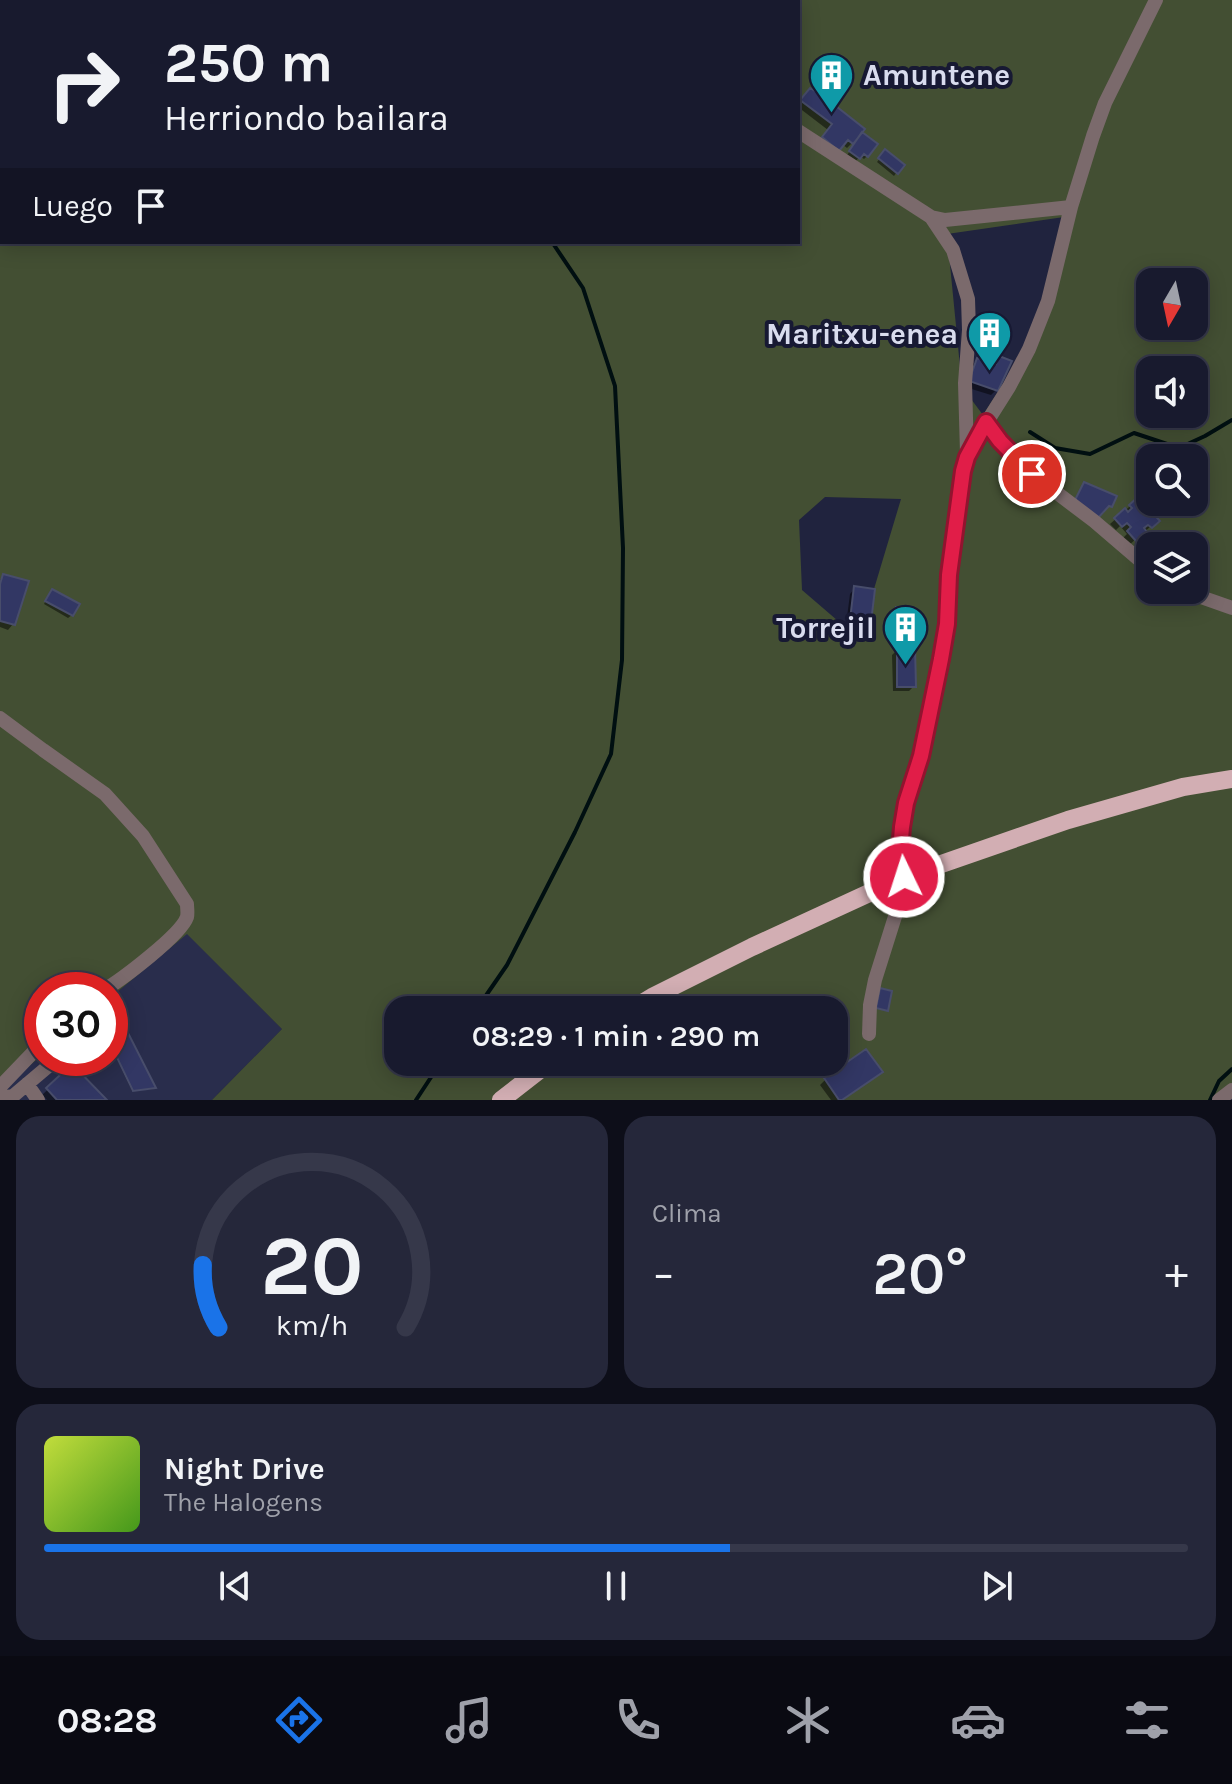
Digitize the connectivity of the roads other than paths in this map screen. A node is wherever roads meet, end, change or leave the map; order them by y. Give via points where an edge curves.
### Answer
1 (1156, 0) edge
2 (800, 132) edge
3 (1071, 207) junction
4 (931, 217) junction
5 (986, 422) junction
6 (967, 457) junction
7 (1136, 557) edge
8 (1208, 600) edge
9 (1232, 608) edge
10 (0, 718) edge
11 (1232, 779) edge
12 (904, 877) junction
13 (128, 973) edge
14 (654, 996) edge
15 (869, 1034) dead end
16 (24, 1062) edge
17 (37, 1076) edge
18 (532, 1076) edge
19 (27, 1084) junction
20 (0, 1087) edge
21 (1232, 1090) edge
22 (0, 1098) edge
23 (38, 1100) edge
24 (501, 1100) edge
25 (1219, 1100) edge

1 - 3 street via 1105,103
2 - 4 street
3 - 4 street
3 - 5 street via 1048,301 1019,368
4 - 6 street via 953,250 968,299
5 - 6 street
5 - 7 street via 1032,474
6 - 12 street via 941,659 904,815
8 - 9 street
10 - 13 street via 105,794 143,836 187,904 187,917 178,930
11 - 12 main road via 1183,787 1068,820
12 - 14 main road
12 - 15 street via 870,1005
16 - 20 street
17 - 19 street
18 - 24 main road
19 - 22 street via 13,1096
19 - 23 street
21 - 25 street

